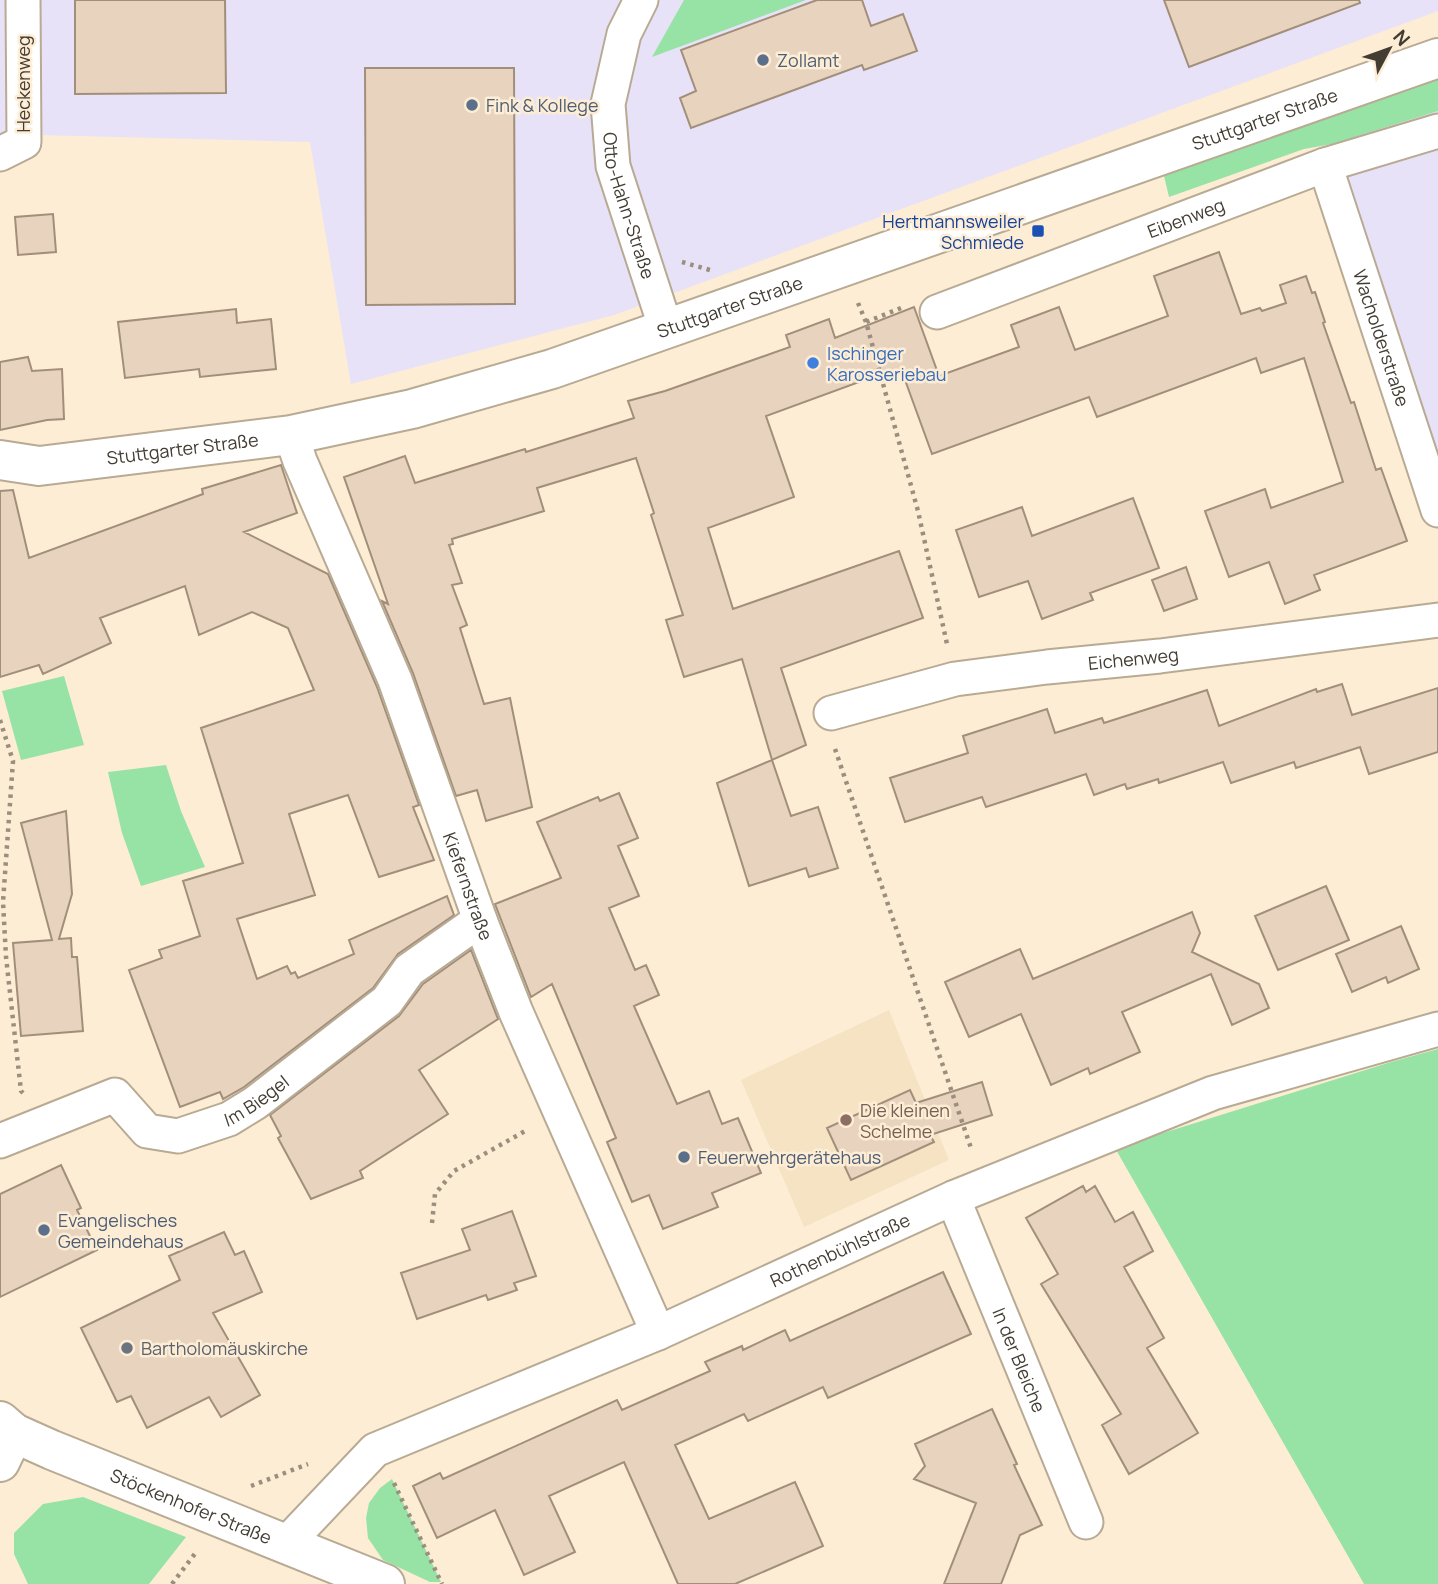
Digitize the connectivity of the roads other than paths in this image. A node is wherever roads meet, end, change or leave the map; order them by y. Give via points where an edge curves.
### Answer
1 (23, 0) edge
2 (641, 0) edge
3 (1438, 58) edge
4 (1438, 131) edge
5 (0, 153) edge
6 (1325, 165) junction
7 (937, 312) road end
8 (666, 329) junction
9 (291, 435) junction
10 (0, 460) edge
11 (39, 466) junction
12 (0, 478) edge
13 (1438, 510) edge
14 (1438, 620) edge
15 (831, 713) road end
16 (480, 920) junction
17 (1438, 1029) edge
18 (0, 1141) edge
19 (953, 1198) junction
20 (658, 1333) junction
21 (5, 1438) edge
22 (1086, 1522) dead end
23 (285, 1545) junction
24 (384, 1584) edge

1 - 5 street, Heckenweg via 24,142
2 - 8 street, Otto-Hahn-Straße via 624,34 608,104 613,166
3 - 8 main road, Stuttgarter Straße
4 - 6 street, Eibenweg
6 - 7 street, Eibenweg
6 - 13 street, Wacholderstraße
8 - 9 main road, Stuttgarter Straße via 539,373 412,409
9 - 11 main road, Stuttgarter Straße
9 - 16 street, Kiefernstraße via 395,680
10 - 11 main road, Stuttgarter Straße
11 - 12 main road
14 - 15 street, Eichenweg via 955,679
16 - 18 street, Im Biegel via 409,970 387,1001 229,1119 178,1136 147,1131 115,1096
16 - 20 street, Kiefernstraße via 560,1115
17 - 19 street, Rothenbühlstraße via 1213,1093
19 - 20 street, Rothenbühlstraße
19 - 22 street, In der Bleiche
20 - 23 street, Rothenbühlstraße via 375,1450
21 - 23 main road, Stöckenhofer Straße
23 - 24 main road, Stöckenhofer Straße

